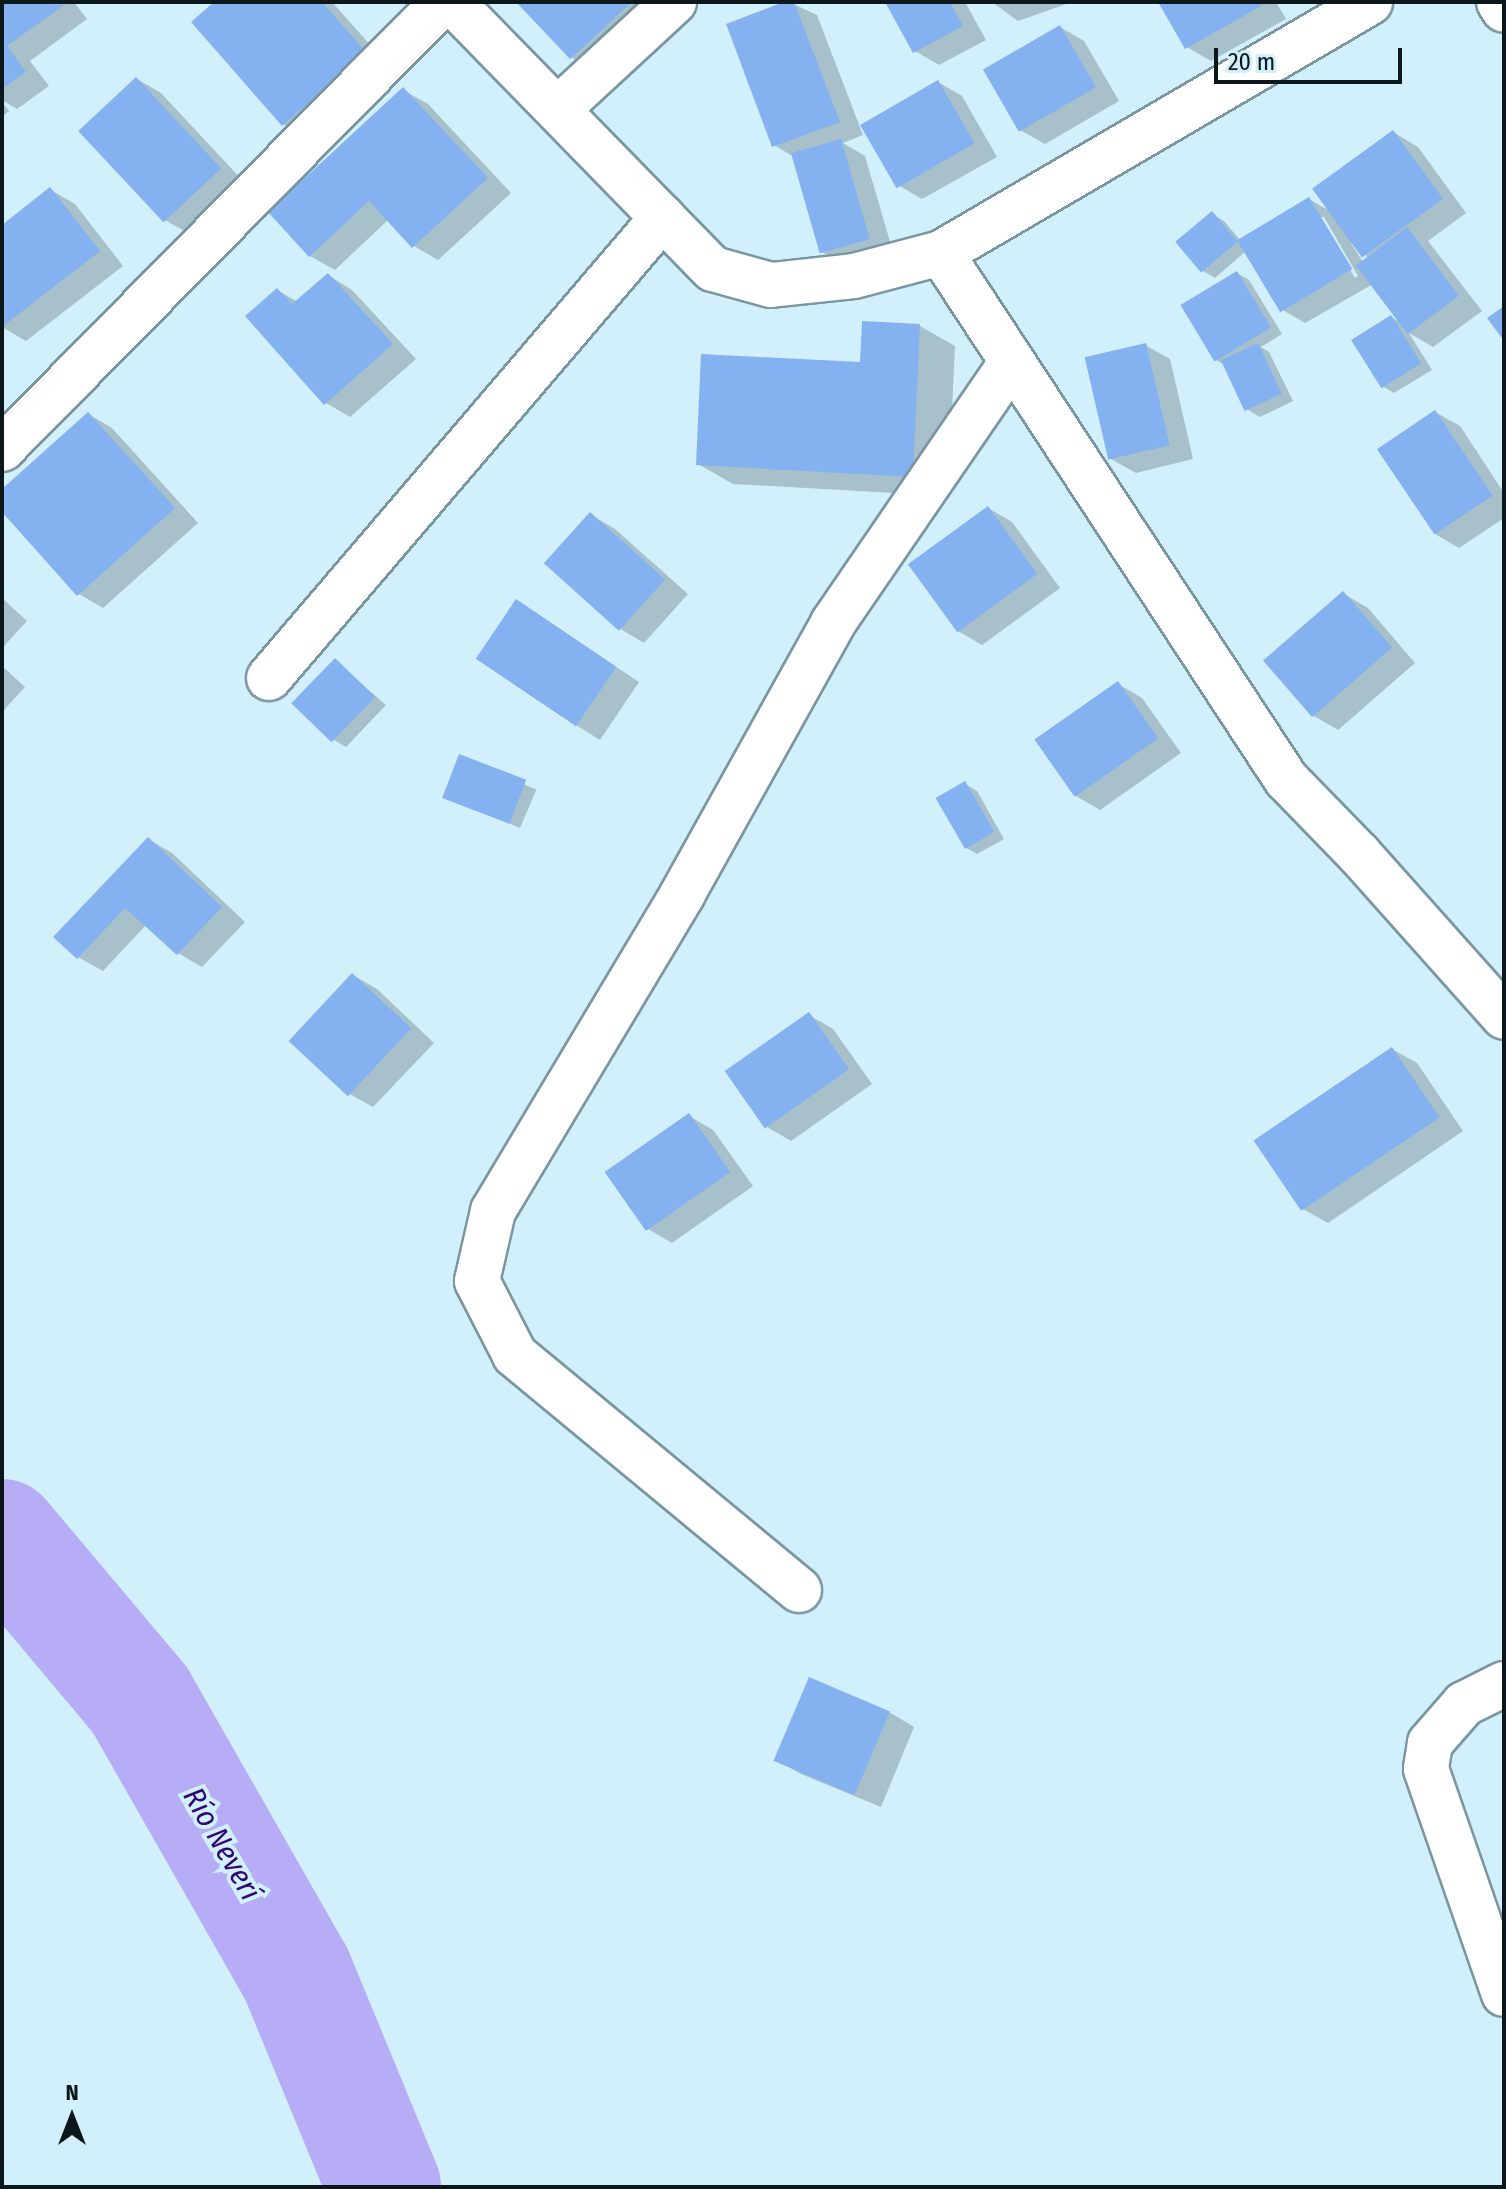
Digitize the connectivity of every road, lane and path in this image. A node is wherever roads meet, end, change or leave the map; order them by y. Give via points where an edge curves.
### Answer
1 (443, 2) edge
2 (452, 2) edge
3 (674, 2) edge
4 (1370, 2) edge
5 (1499, 2) edge
6 (1504, 10) edge
7 (558, 109) junction
8 (663, 217) junction
9 (941, 253) junction
10 (1012, 362) junction
11 (2, 449) edge
12 (269, 678) dead end
13 (1504, 1017) edge
14 (799, 1590) dead end
15 (1504, 1684) edge
16 (1504, 1994) edge

1 - 11 street
2 - 7 street
3 - 7 street
4 - 9 street
5 - 6 street
7 - 8 street
8 - 9 street via 713,269 771,285 854,276
8 - 12 street
9 - 10 street
10 - 13 street via 1286,779
10 - 14 street via 833,623 683,893 493,1211 477,1281 515,1355
15 - 16 street via 1464,1704 1430,1743 1426,1769

